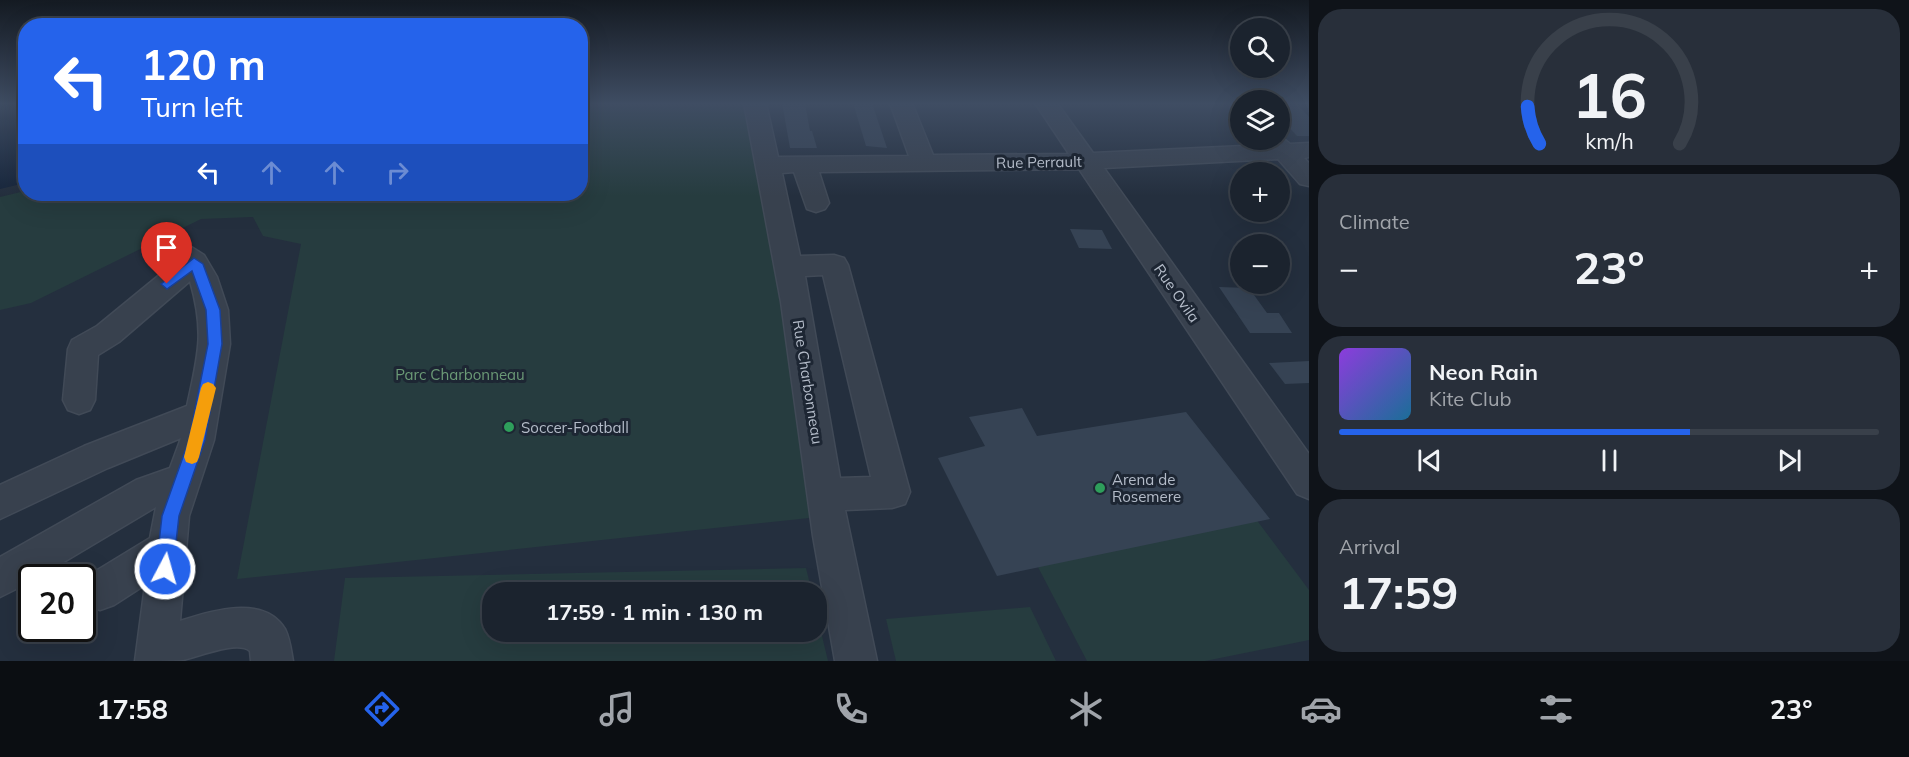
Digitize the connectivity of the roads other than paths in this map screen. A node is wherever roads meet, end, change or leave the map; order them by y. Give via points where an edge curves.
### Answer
1 (761, 134) edge
2 (913, 134) edge
3 (1068, 134) edge
4 (1290, 147) edge
5 (1230, 149) edge
6 (1283, 150) edge
7 (1309, 150) edge
8 (1086, 160) junction
9 (924, 164) junction
10 (768, 165) junction
11 (804, 165) junction
12 (1309, 178) edge
13 (816, 203) dead end
14 (788, 266) junction
15 (79, 400) dead end
16 (203, 414) junction
17 (184, 479) junction
18 (1309, 483) edge
19 (825, 495) junction
20 (0, 502) edge
21 (166, 549) junction
22 (0, 578) edge
23 (100, 591) dead end
24 (156, 655) edge
25 (272, 661) edge
26 (856, 661) edge

1 - 10 street, Rue Charbonneau
2 - 9 street
3 - 8 street, Rue Ovila
4 - 7 street, Rue Perrault
5 - 8 street, Rue Perrault
6 - 12 street
8 - 9 street, Rue Perrault
8 - 18 street, Rue Ovila
9 - 11 street, Rue Perrault
10 - 11 street, Rue Perrault
10 - 14 street, Rue Charbonneau
11 - 13 street
14 - 19 street, Rue Charbonneau
14 - 19 street via 834,265 892,492
15 - 16 street via 83,348 108,334 185,256 202,277 215,321 213,364
16 - 17 street
16 - 20 street via 96,457
17 - 21 street via 171,516
17 - 22 street via 149,492
19 - 26 street, Rue Charbonneau
21 - 23 street
21 - 24 street
24 - 25 street via 240,626 259,631 266,638

